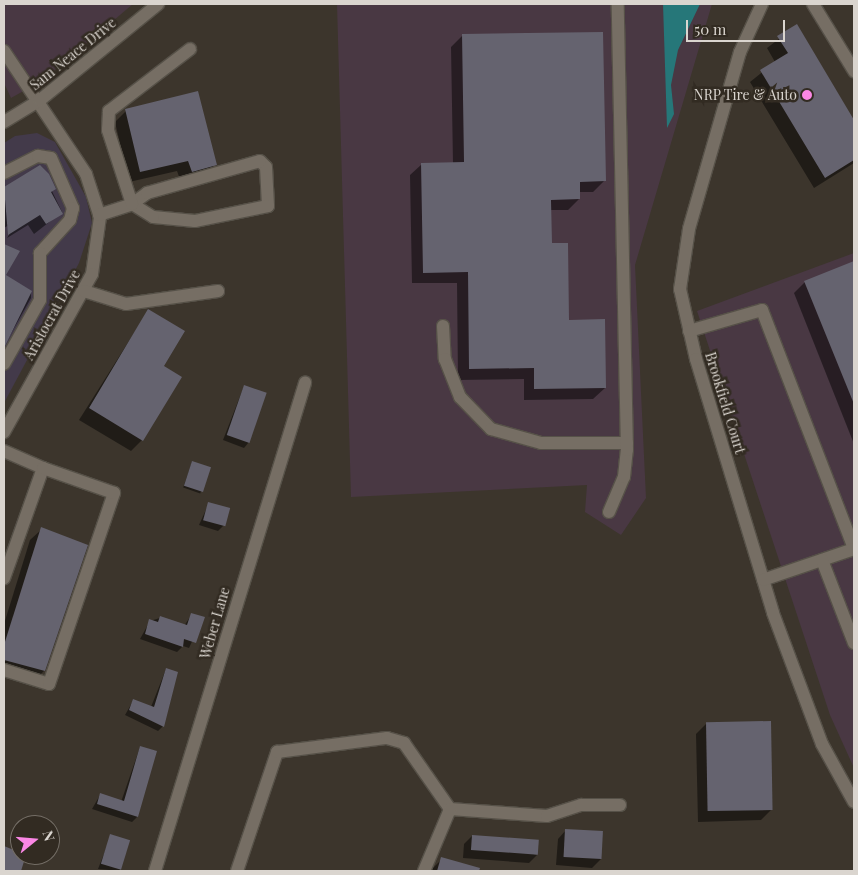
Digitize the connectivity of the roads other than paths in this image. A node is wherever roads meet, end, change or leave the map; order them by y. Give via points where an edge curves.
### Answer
1 (158, 4) edge
2 (618, 4) edge
3 (762, 4) edge
4 (813, 4) edge
5 (190, 49) dead end
6 (4, 51) edge
7 (854, 71) edge
8 (40, 100) junction
9 (4, 122) edge
10 (4, 173) edge
11 (132, 204) junction
12 (99, 215) junction
13 (84, 291) junction
14 (218, 291) dead end
15 (443, 326) dead end
16 (690, 331) junction
17 (4, 364) edge
18 (305, 383) dead end
19 (4, 432) edge
20 (627, 443) junction
21 (4, 451) edge
22 (43, 468) junction
23 (609, 512) dead end
24 (854, 549) edge
25 (8, 555) edge
26 (822, 560) junction
27 (4, 578) edge
28 (763, 580) junction
29 (854, 643) edge
30 (4, 670) edge
31 (854, 802) edge
32 (620, 804) dead end
33 (450, 809) junction
34 (155, 871) edge
35 (237, 871) edge
36 (424, 871) edge

1 - 8 street, Sam Neace Drive
2 - 20 street
3 - 16 street, Brookfield Court via 740,52 689,229 680,289
4 - 7 street
5 - 11 street via 109,111 108,130
6 - 8 street, Aristocrat Drive
8 - 9 street, Sam Neace Drive
8 - 12 street, Aristocrat Drive via 86,174
10 - 17 street via 38,156 51,158 73,208 70,220 40,253 40,300
11 - 11 street via 147,193 260,160 266,167 268,206 195,221 153,217
11 - 12 street
12 - 13 street, Aristocrat Drive via 97,255
13 - 14 street via 126,304
13 - 19 street, Aristocrat Drive
15 - 20 street via 446,359 460,397 491,429 541,443
16 - 24 street via 762,310
16 - 28 street, Brookfield Court
18 - 34 street, Weber Lane
20 - 23 street via 624,477
21 - 22 street
22 - 25 street
22 - 30 street via 114,493 49,684
24 - 26 street
25 - 27 street
26 - 28 street
26 - 29 street
28 - 31 street, Brookfield Court via 822,744
32 - 33 street via 582,805 547,816
33 - 35 street via 404,743 387,738 277,752
33 - 36 street

